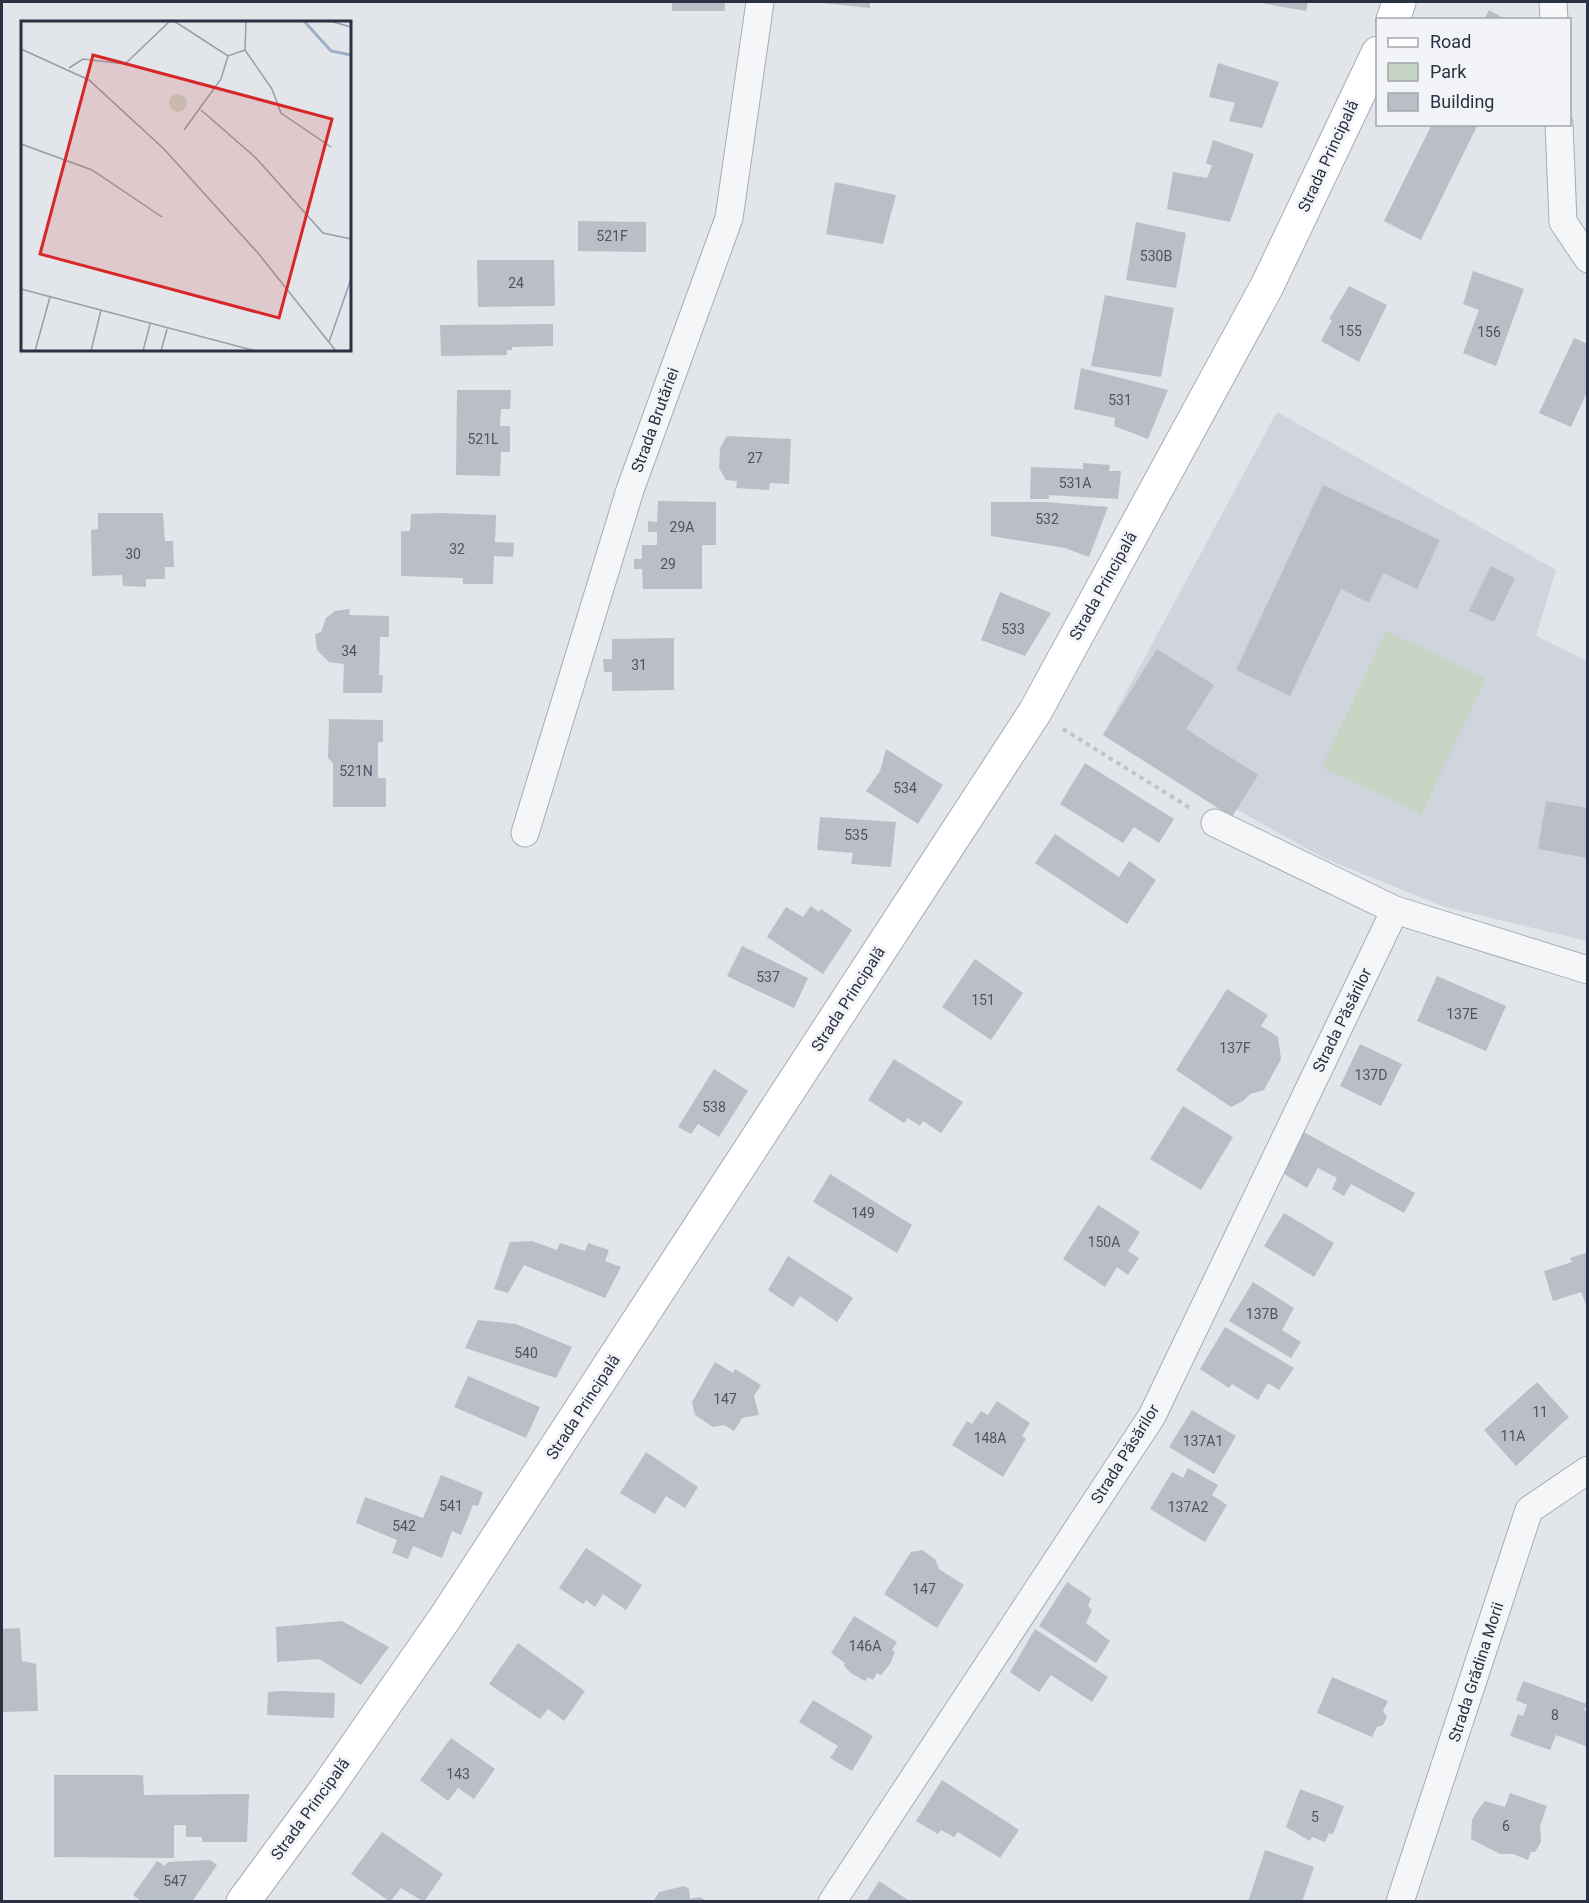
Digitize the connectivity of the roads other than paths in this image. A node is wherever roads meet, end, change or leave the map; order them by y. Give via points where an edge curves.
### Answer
1 (760, 2) edge
2 (1399, 2) edge
3 (1553, 2) edge
4 (1394, 18) edge
5 (1554, 18) edge
6 (1376, 55) edge
7 (1559, 126) edge
8 (1587, 259) edge
9 (1215, 823) road end
10 (525, 833) dead end
11 (1395, 910) junction
12 (1587, 970) edge
13 (1587, 1470) edge
14 (243, 1902) edge
15 (832, 1902) edge
16 (1400, 1902) edge

1 - 10 street, Strada Brutăriei via 729,218 630,490
2 - 4 main road
3 - 5 street
6 - 14 main road, Strada Principală via 1267,286 1035,712 445,1618
7 - 8 street via 1563,222
9 - 11 street
11 - 12 street
11 - 15 street, Strada Păsărilor via 1152,1416
13 - 16 street, Strada Grădina Morii via 1529,1510

